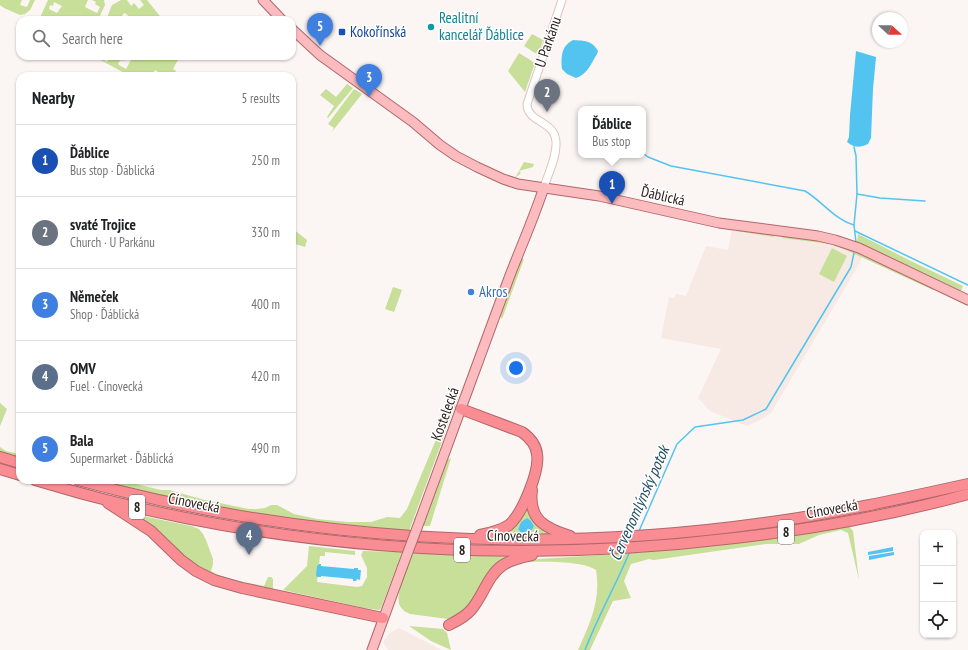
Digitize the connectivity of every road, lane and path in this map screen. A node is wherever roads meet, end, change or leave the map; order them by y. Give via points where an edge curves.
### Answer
1 (263, 0) edge
2 (562, 0) edge
3 (278, 16) edge
4 (296, 33) edge
5 (544, 187) junction
6 (968, 300) edge
7 (461, 409) junction
8 (0, 457) edge
9 (16, 462) edge
10 (0, 469) edge
11 (16, 474) edge
12 (968, 479) edge
13 (533, 480) junction
14 (50, 484) edge
15 (93, 484) edge
16 (968, 484) edge
17 (968, 494) edge
18 (101, 498) junction
19 (895, 500) junction
20 (468, 539) junction
21 (578, 539) junction
22 (548, 551) junction
23 (383, 618) junction
24 (448, 625) dead end
25 (372, 650) edge

1 - 3 main road
2 - 5 street, U Parkánu via 527,104 533,117 548,126 555,136 555,152
4 - 5 main road, Ďáblická via 320,55 456,156 518,184
5 - 6 main road, Ďáblická via 599,196 719,223 835,240 859,248
5 - 7 main road, Kostelecká
7 - 13 highway via 514,428 528,436 536,448 538,463
7 - 23 main road, Kostelecká, bridge
8 - 9 highway
10 - 11 highway
12 - 19 highway
13 - 20 highway via 520,512 510,524 498,531
13 - 21 highway via 531,503 539,521 553,531
14 - 18 highway, Cínovecká / 8
15 - 20 highway, Cínovecká / 8 via 138,496 272,521 377,533
16 - 19 highway, Cínovecká / 8
17 - 22 highway, Cínovecká / 8 via 804,529 641,548
18 - 22 highway, Cínovecká / 8 via 238,527 330,540 422,548
18 - 23 highway via 151,532 196,571 214,580
19 - 21 highway, Cínovecká / 8 via 763,524 645,536
20 - 21 highway, Cínovecká / 8
22 - 24 highway via 502,565 471,610 464,617
23 - 25 main road, Kostelecká

